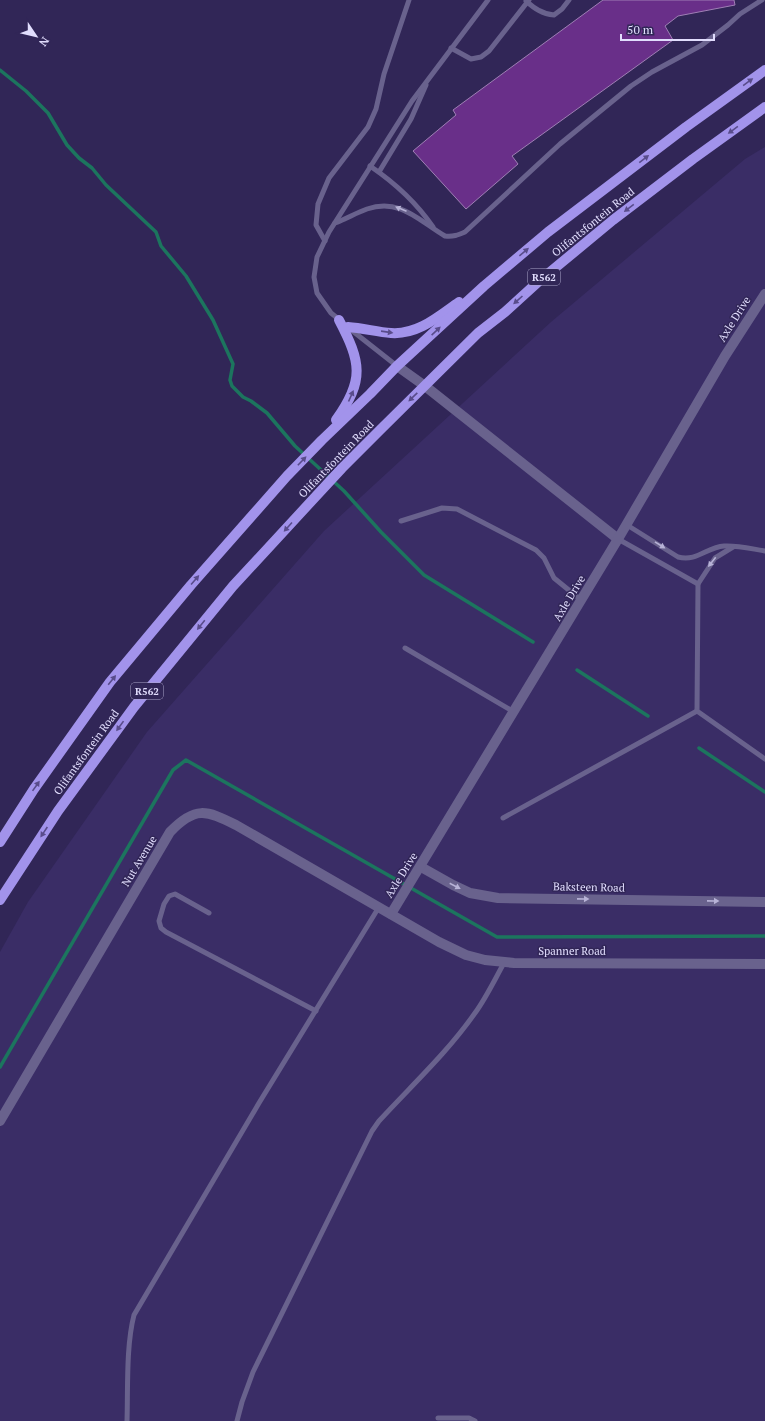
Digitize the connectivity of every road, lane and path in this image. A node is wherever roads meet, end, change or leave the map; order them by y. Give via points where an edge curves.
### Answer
1 (409, 0) edge
2 (488, 0) edge
3 (569, 0) edge
4 (762, 0) edge
5 (527, 1) edge
6 (451, 48) junction
7 (765, 70) edge
8 (428, 79) junction
9 (765, 107) edge
10 (370, 166) junction
11 (379, 172) junction
12 (335, 223) junction
13 (434, 229) junction
14 (325, 241) junction
15 (484, 286) junction
16 (765, 294) edge
17 (339, 320) junction
18 (348, 327) junction
19 (397, 366) junction
20 (425, 386) junction
21 (320, 443) junction
22 (401, 522) dead end
23 (627, 525) junction
24 (618, 539) junction
25 (733, 547) junction
26 (765, 551) edge
27 (698, 584) junction
28 (582, 600) junction
29 (405, 648) dead end
30 (514, 712) junction
31 (697, 712) junction
32 (765, 759) edge
33 (503, 818) dead end
34 (0, 842) edge
35 (421, 867) junction
36 (0, 900) edge
37 (765, 902) edge
38 (379, 907) junction
39 (210, 913) dead end
40 (391, 914) junction
41 (504, 962) junction
42 (765, 964) edge
43 (316, 1011) junction
44 (0, 1122) edge
45 (438, 1418) dead end
46 (127, 1421) edge
47 (237, 1421) edge
48 (475, 1421) edge

1 - 14 lane via 384,74 376,109 368,127 329,178 318,204 316,225
2 - 6 lane
3 - 5 lane via 554,15 546,15
4 - 13 lane via 702,45 631,86 560,144 465,232 451,237
5 - 6 lane via 489,52 481,57 471,59
6 - 8 lane
15 -> 7 main road, Olifantsfontein Road / R562 via 577,209
8 - 10 lane
8 - 11 lane via 411,119
9 -> 20 main road, Olifantsfontein Road / R562 via 613,220 478,333
10 - 11 lane
10 - 12 lane
11 - 13 lane via 390,179 423,212
13 -> 12 lane via 404,210 387,205 367,209
12 - 14 lane
14 - 17 lane via 316,261 314,282 319,298
18 -> 15 main road via 390,333 420,328
19 -> 15 main road, Olifantsfontein Road / R562
16 - 23 street, Axle Drive via 725,356
17 - 18 lane
21 -> 17 main road via 345,408 357,378 354,353
18 - 19 lane
19 - 20 street
19 - 21 main road, Olifantsfontein Road / R562
20 - 24 street
20 -> 36 main road, Olifantsfontein Road / R562 via 342,468 233,586 134,707 58,811
34 -> 21 main road, Olifantsfontein Road / R562 via 34,789 110,682 191,585 287,476
22 - 28 lane via 442,508 457,509 536,550 544,558 554,578
23 - 24 street, Axle Drive
23 -> 25 lane via 678,557 686,559 719,547
24 - 27 lane
24 - 28 street, Axle Drive
25 - 26 lane
25 -> 27 lane via 715,558
27 - 31 lane
28 - 30 street, Axle Drive
29 - 30 lane
30 - 35 street, Axle Drive
31 - 32 lane
31 - 33 lane
35 -> 37 street, Baksteen Road via 470,893 498,898
35 - 40 street, Axle Drive
38 - 40 street, Nut Avenue
38 - 43 lane
38 - 44 street, Nut Avenue via 214,814 201,812 185,818 170,832
39 - 43 lane via 175,894 169,896 164,904 159,921 161,928 166,932
40 - 41 street, Spanner Road via 466,955
41 - 42 street, Spanner Road
41 - 47 lane via 476,1012 461,1032 372,1131 253,1372
43 - 46 lane via 134,1316 130,1341
45 - 48 lane via 469,1418

